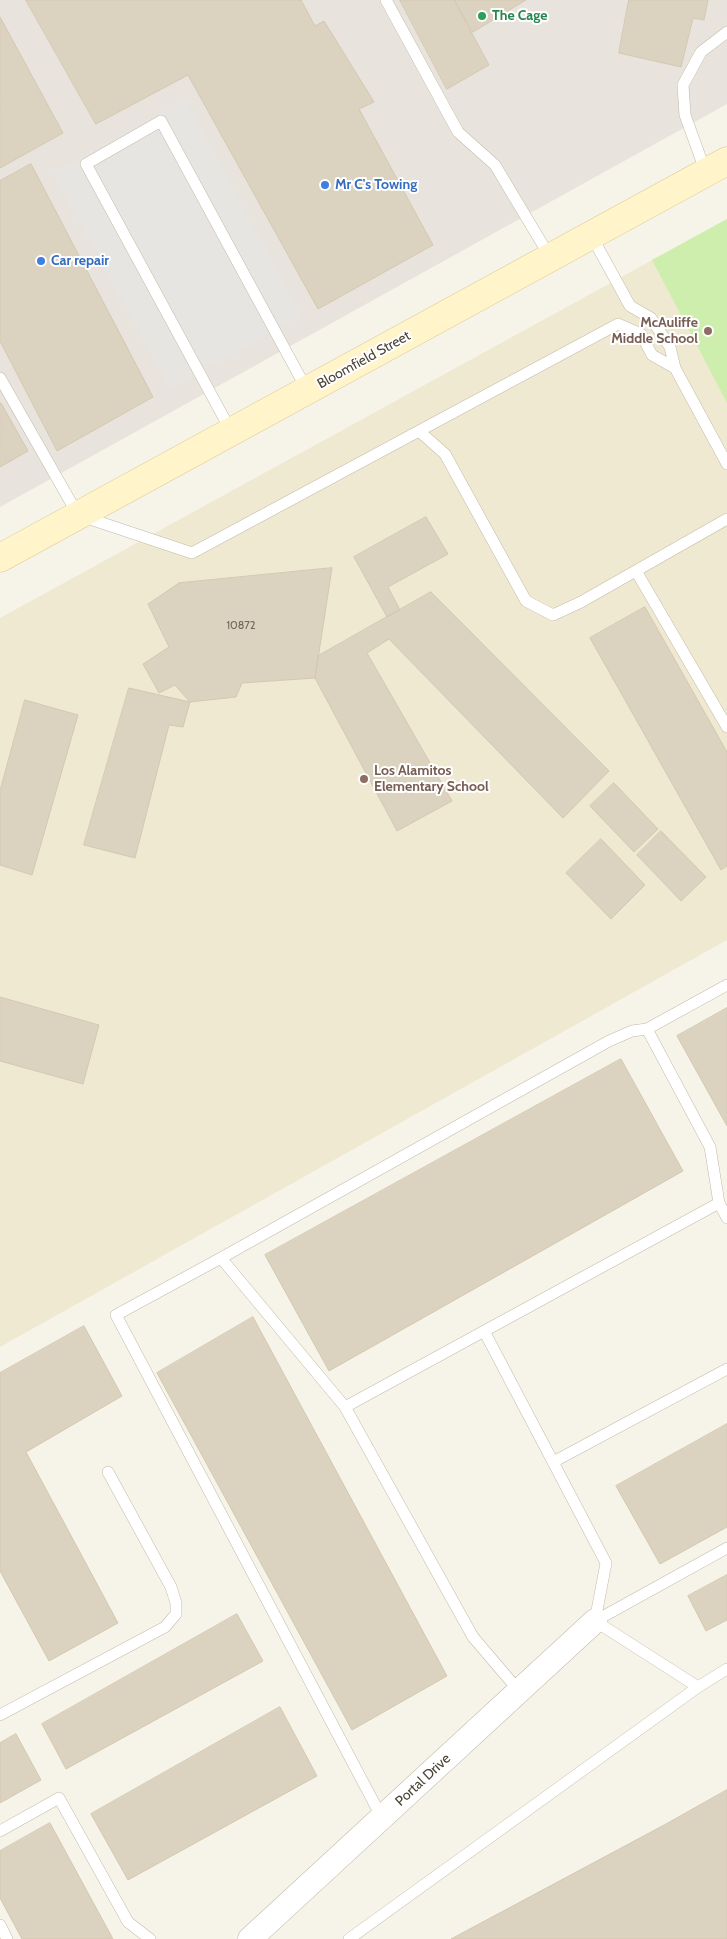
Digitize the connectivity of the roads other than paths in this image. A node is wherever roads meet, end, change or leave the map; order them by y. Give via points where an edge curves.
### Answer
1 (386, 0) edge
2 (727, 32) edge
3 (716, 167) edge
4 (591, 236) junction
5 (550, 258) junction
6 (675, 368) junction
7 (0, 378) edge
8 (308, 391) junction
9 (419, 430) junction
10 (232, 432) junction
11 (727, 464) edge
12 (78, 515) junction
13 (727, 519) edge
14 (0, 558) edge
15 (636, 571) junction
16 (727, 727) edge
17 (727, 985) edge
18 (646, 1029) junction
19 (719, 1203) junction
20 (727, 1218) edge
21 (220, 1258) junction
22 (484, 1331) junction
23 (727, 1369) edge
24 (345, 1407) junction
25 (553, 1462) junction
26 (108, 1472) dead end
27 (727, 1548) edge
28 (595, 1621) junction
29 (727, 1669) edge
30 (698, 1687) junction
31 (519, 1691) junction
32 (0, 1715) edge
33 (382, 1818) junction
34 (0, 1831) edge
35 (0, 1925) edge
36 (7, 1939) edge
37 (150, 1939) edge
38 (250, 1939) edge
39 (349, 1939) edge

1 - 5 lane via 458,132 494,165
2 - 3 lane via 701,52 683,85 685,116
3 - 4 street, Bloomfield Street
4 - 5 street, Bloomfield Street
4 - 6 lane via 630,306 651,318 670,347
5 - 8 street, Bloomfield Street
6 - 9 lane via 652,356 641,334 618,324
6 - 11 lane
7 - 12 lane
8 - 10 street, Bloomfield Street
8 - 10 lane via 161,121 86,164
9 - 12 lane via 192,553
9 - 15 lane via 445,454 526,601 553,615
10 - 12 street, Bloomfield Street
12 - 14 street, Bloomfield Street
13 - 15 lane
15 - 16 lane
17 - 18 lane
18 - 19 lane via 710,1147
18 - 21 lane via 609,1041
19 - 20 lane
19 - 22 lane
21 - 24 lane
21 - 33 lane via 116,1315
22 - 24 lane
22 - 25 lane
23 - 25 lane
24 - 31 lane via 473,1637
25 - 28 lane via 606,1563
26 - 32 lane via 171,1586 176,1614 164,1627
27 - 28 lane
28 - 30 lane
28 - 31 street, Portal Drive
29 - 30 lane
30 - 39 lane
31 - 33 street, Portal Drive
33 - 38 street, Portal Drive
34 - 37 lane via 59,1798 128,1922
35 - 36 lane

